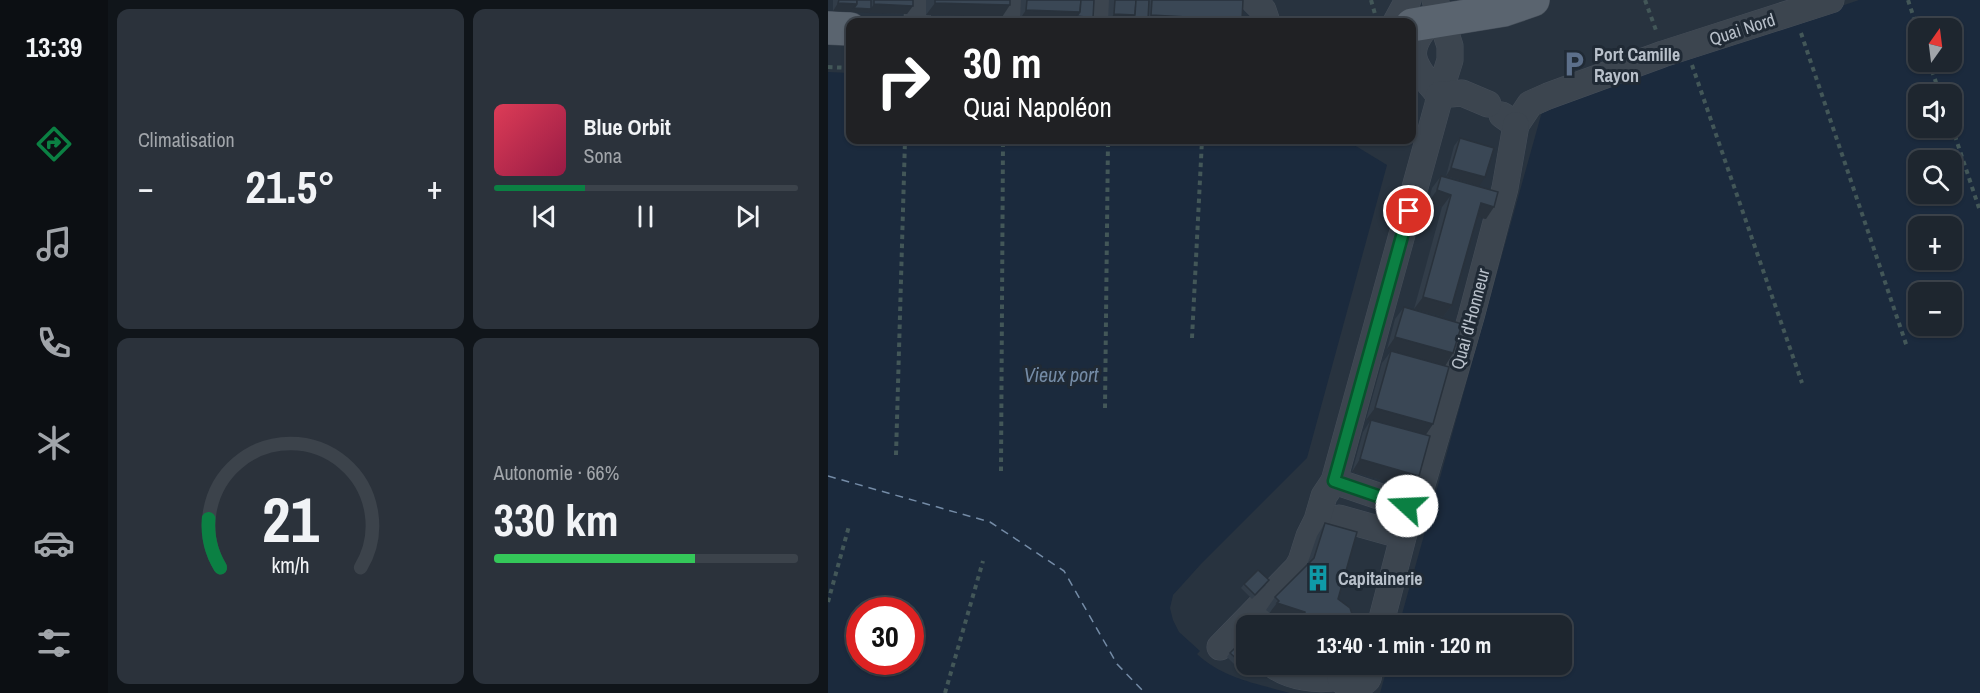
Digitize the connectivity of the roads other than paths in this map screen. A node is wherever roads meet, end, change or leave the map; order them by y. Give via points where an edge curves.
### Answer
1 (918, 0) edge
2 (1012, 0) edge
3 (1100, 0) edge
4 (1253, 0) edge
5 (1831, 0) edge
6 (1518, 5) edge
7 (917, 18) edge
8 (1010, 18) edge
9 (1100, 18) edge
10 (1266, 18) edge
11 (828, 28) edge
12 (846, 29) edge
13 (1423, 34) edge
14 (1439, 95) junction
15 (1501, 113) junction
16 (1334, 481) junction
17 (1407, 506) junction
18 (1339, 518) dead end
19 (1403, 536) junction
20 (1383, 615) edge
21 (1220, 647) dead end
22 (1299, 675) edge
23 (1327, 675) edge

1 - 7 street
2 - 8 street
3 - 9 street
4 - 10 street
5 - 15 street, Quai Nord via 1663,54
6 - 13 main road via 1480,24
11 - 12 main road
13 - 14 street
14 - 15 street via 1462,93
14 - 16 street via 1429,179 1361,425
15 - 17 street, Quai d'Honneur via 1492,196 1424,442 1419,495
16 - 17 street
16 - 21 street via 1324,496 1297,568
17 - 19 street via 1409,514
18 - 19 street
19 - 20 street
22 - 23 street via 1313,679

